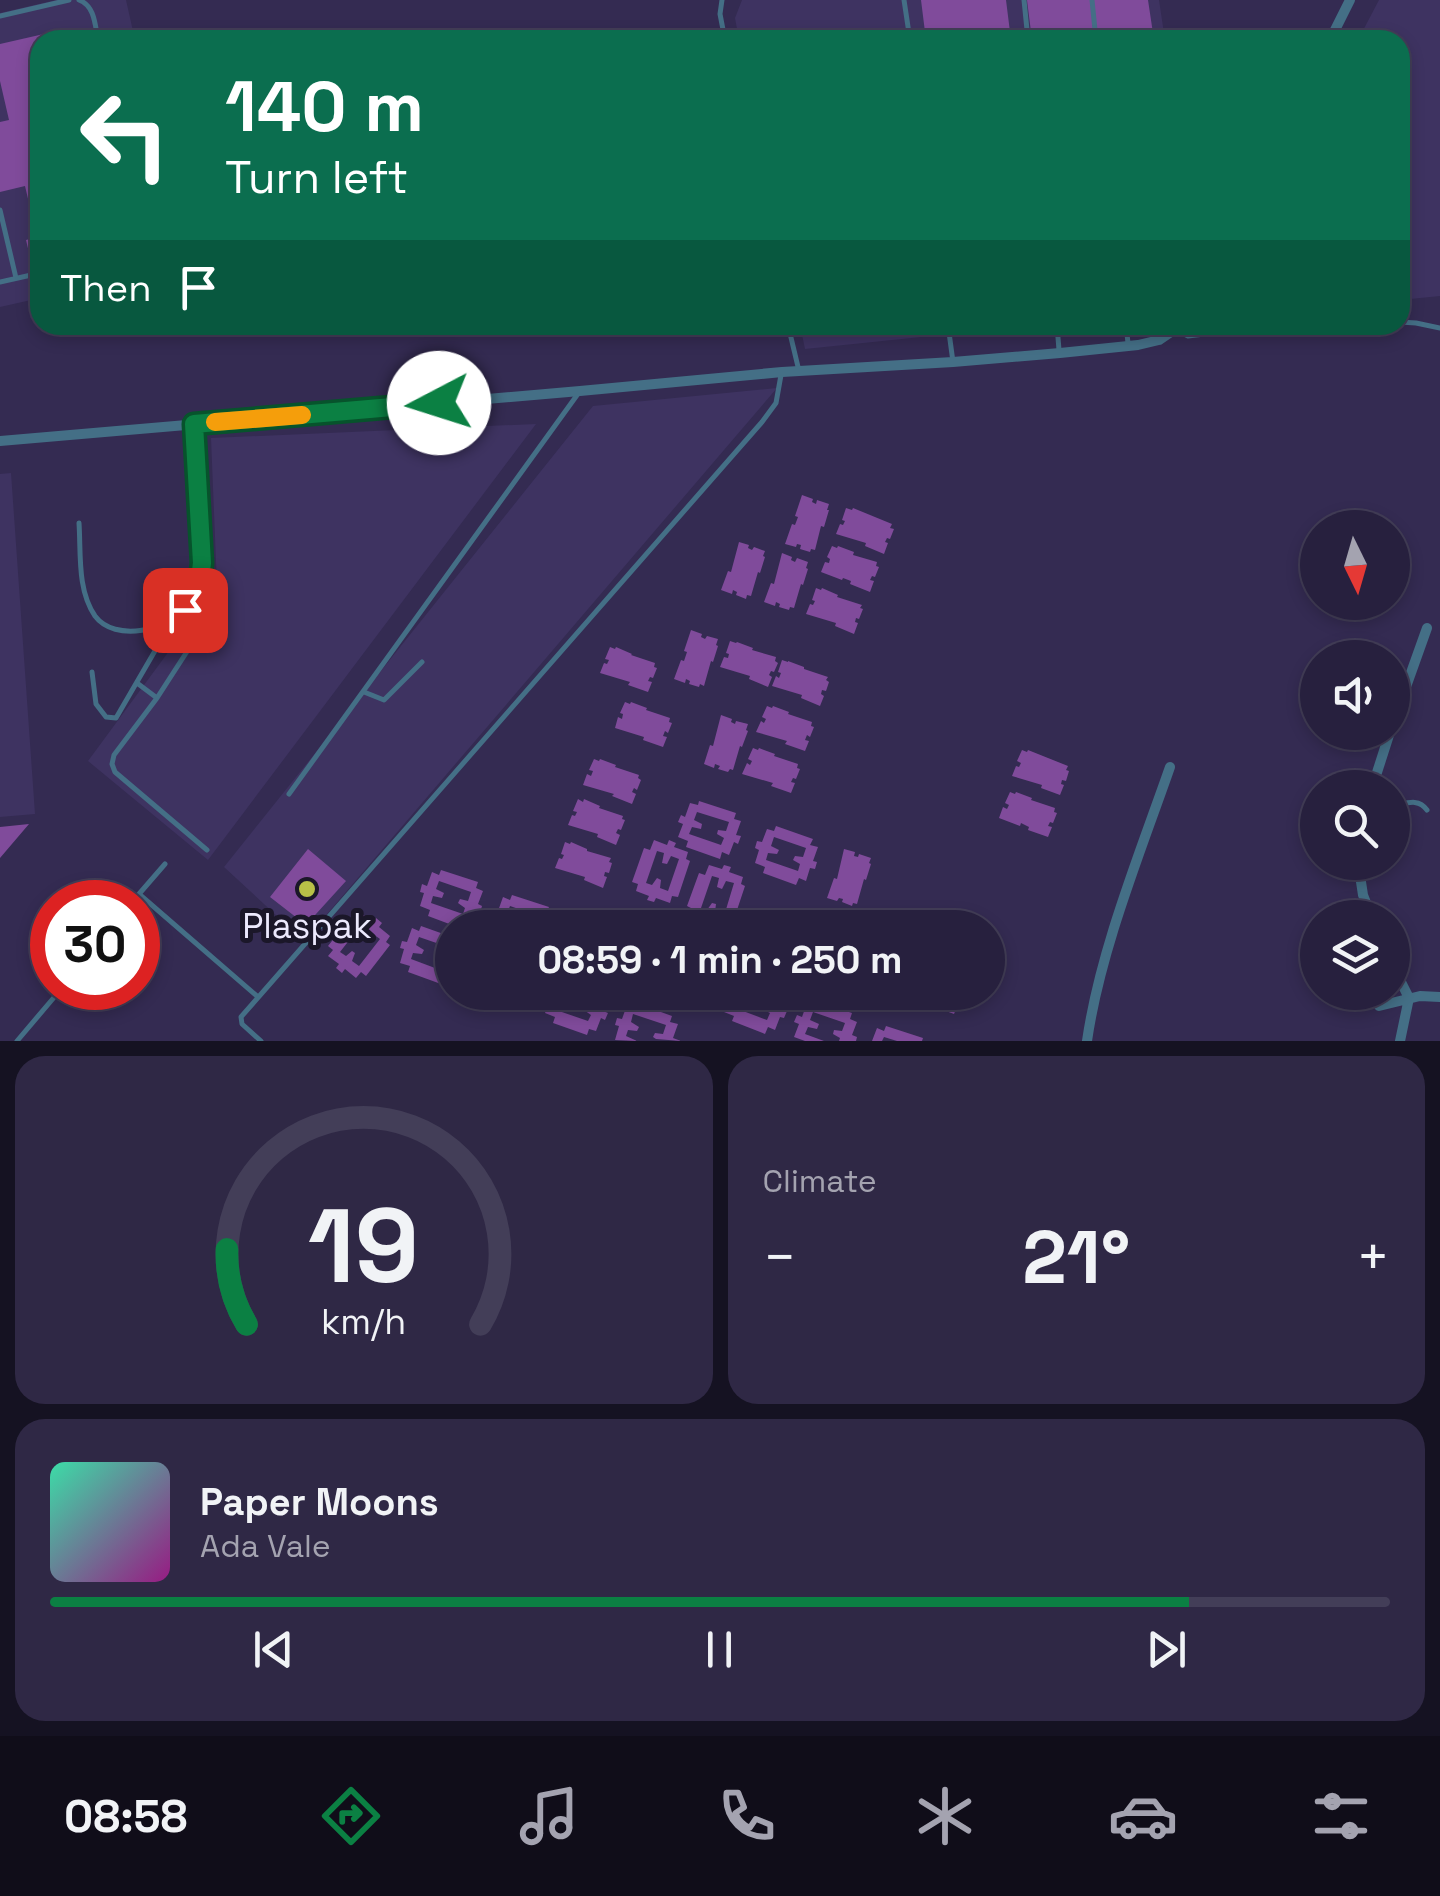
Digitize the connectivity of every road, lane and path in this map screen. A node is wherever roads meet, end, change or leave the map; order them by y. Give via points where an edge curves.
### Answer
1 (68, 0) edge
2 (79, 0) edge
3 (722, 0) edge
4 (904, 0) edge
5 (1024, 0) edge
6 (1092, 0) edge
7 (1350, 0) edge
8 (0, 16) edge
9 (96, 30) edge
10 (723, 30) edge
11 (908, 30) edge
12 (1027, 30) edge
13 (1095, 30) edge
14 (1335, 30) edge
15 (0, 210) edge
16 (30, 275) edge
17 (16, 278) junction
18 (0, 282) edge
19 (1410, 322) edge
20 (1440, 328) edge
21 (790, 335) edge
22 (949, 335) edge
23 (1058, 335) edge
24 (1127, 335) edge
25 (1167, 335) edge
26 (1128, 346) junction
27 (1060, 353) junction
28 (953, 362) junction
29 (799, 371) junction
30 (782, 372) junction
31 (580, 392) junction
32 (194, 424) junction
33 (0, 440) edge
34 (79, 523) dead end
35 (171, 622) junction
36 (1427, 628) dead end
37 (188, 650) dead end
38 (422, 662) dead end
39 (92, 672) dead end
40 (1410, 676) edge
41 (136, 682) junction
42 (364, 692) junction
43 (157, 698) junction
44 (1170, 767) dead end
45 (289, 794) dead end
46 (1410, 802) edge
47 (1427, 810) dead end
48 (207, 850) dead end
49 (165, 864) dead end
50 (151, 880) edge
51 (160, 912) edge
52 (1440, 997) edge
53 (258, 998) junction
54 (1410, 998) edge
55 (43, 1010) edge
56 (1407, 1010) edge
57 (17, 1041) edge
58 (261, 1041) edge
59 (1087, 1041) edge
60 (1400, 1041) edge

1 - 8 lane
2 - 9 lane via 92,11
3 - 10 lane
4 - 11 lane
5 - 12 lane
6 - 13 lane
7 - 14 street
15 - 17 lane
16 - 17 lane
17 - 18 lane
19 - 20 lane
21 - 29 lane
22 - 28 lane
23 - 27 lane
24 - 26 lane
25 - 26 street
26 - 27 street
27 - 28 street
28 - 29 street
29 - 30 street
30 - 31 street
30 - 53 lane via 776,403 762,422
31 - 32 street
31 - 42 lane
32 - 33 street
32 - 35 lane via 201,573 194,598
34 - 35 lane via 84,592 99,621 124,630
35 - 41 lane
36 - 40 street
37 - 43 lane
38 - 42 lane via 384,700
39 - 41 lane via 96,704 106,718 116,718
41 - 43 lane
42 - 45 lane
43 - 48 lane via 112,764
44 - 59 street via 1118,920
46 - 47 lane
49 - 50 lane
51 - 53 lane
52 - 54 street
53 - 58 lane via 241,1018
55 - 57 lane
56 - 60 street

